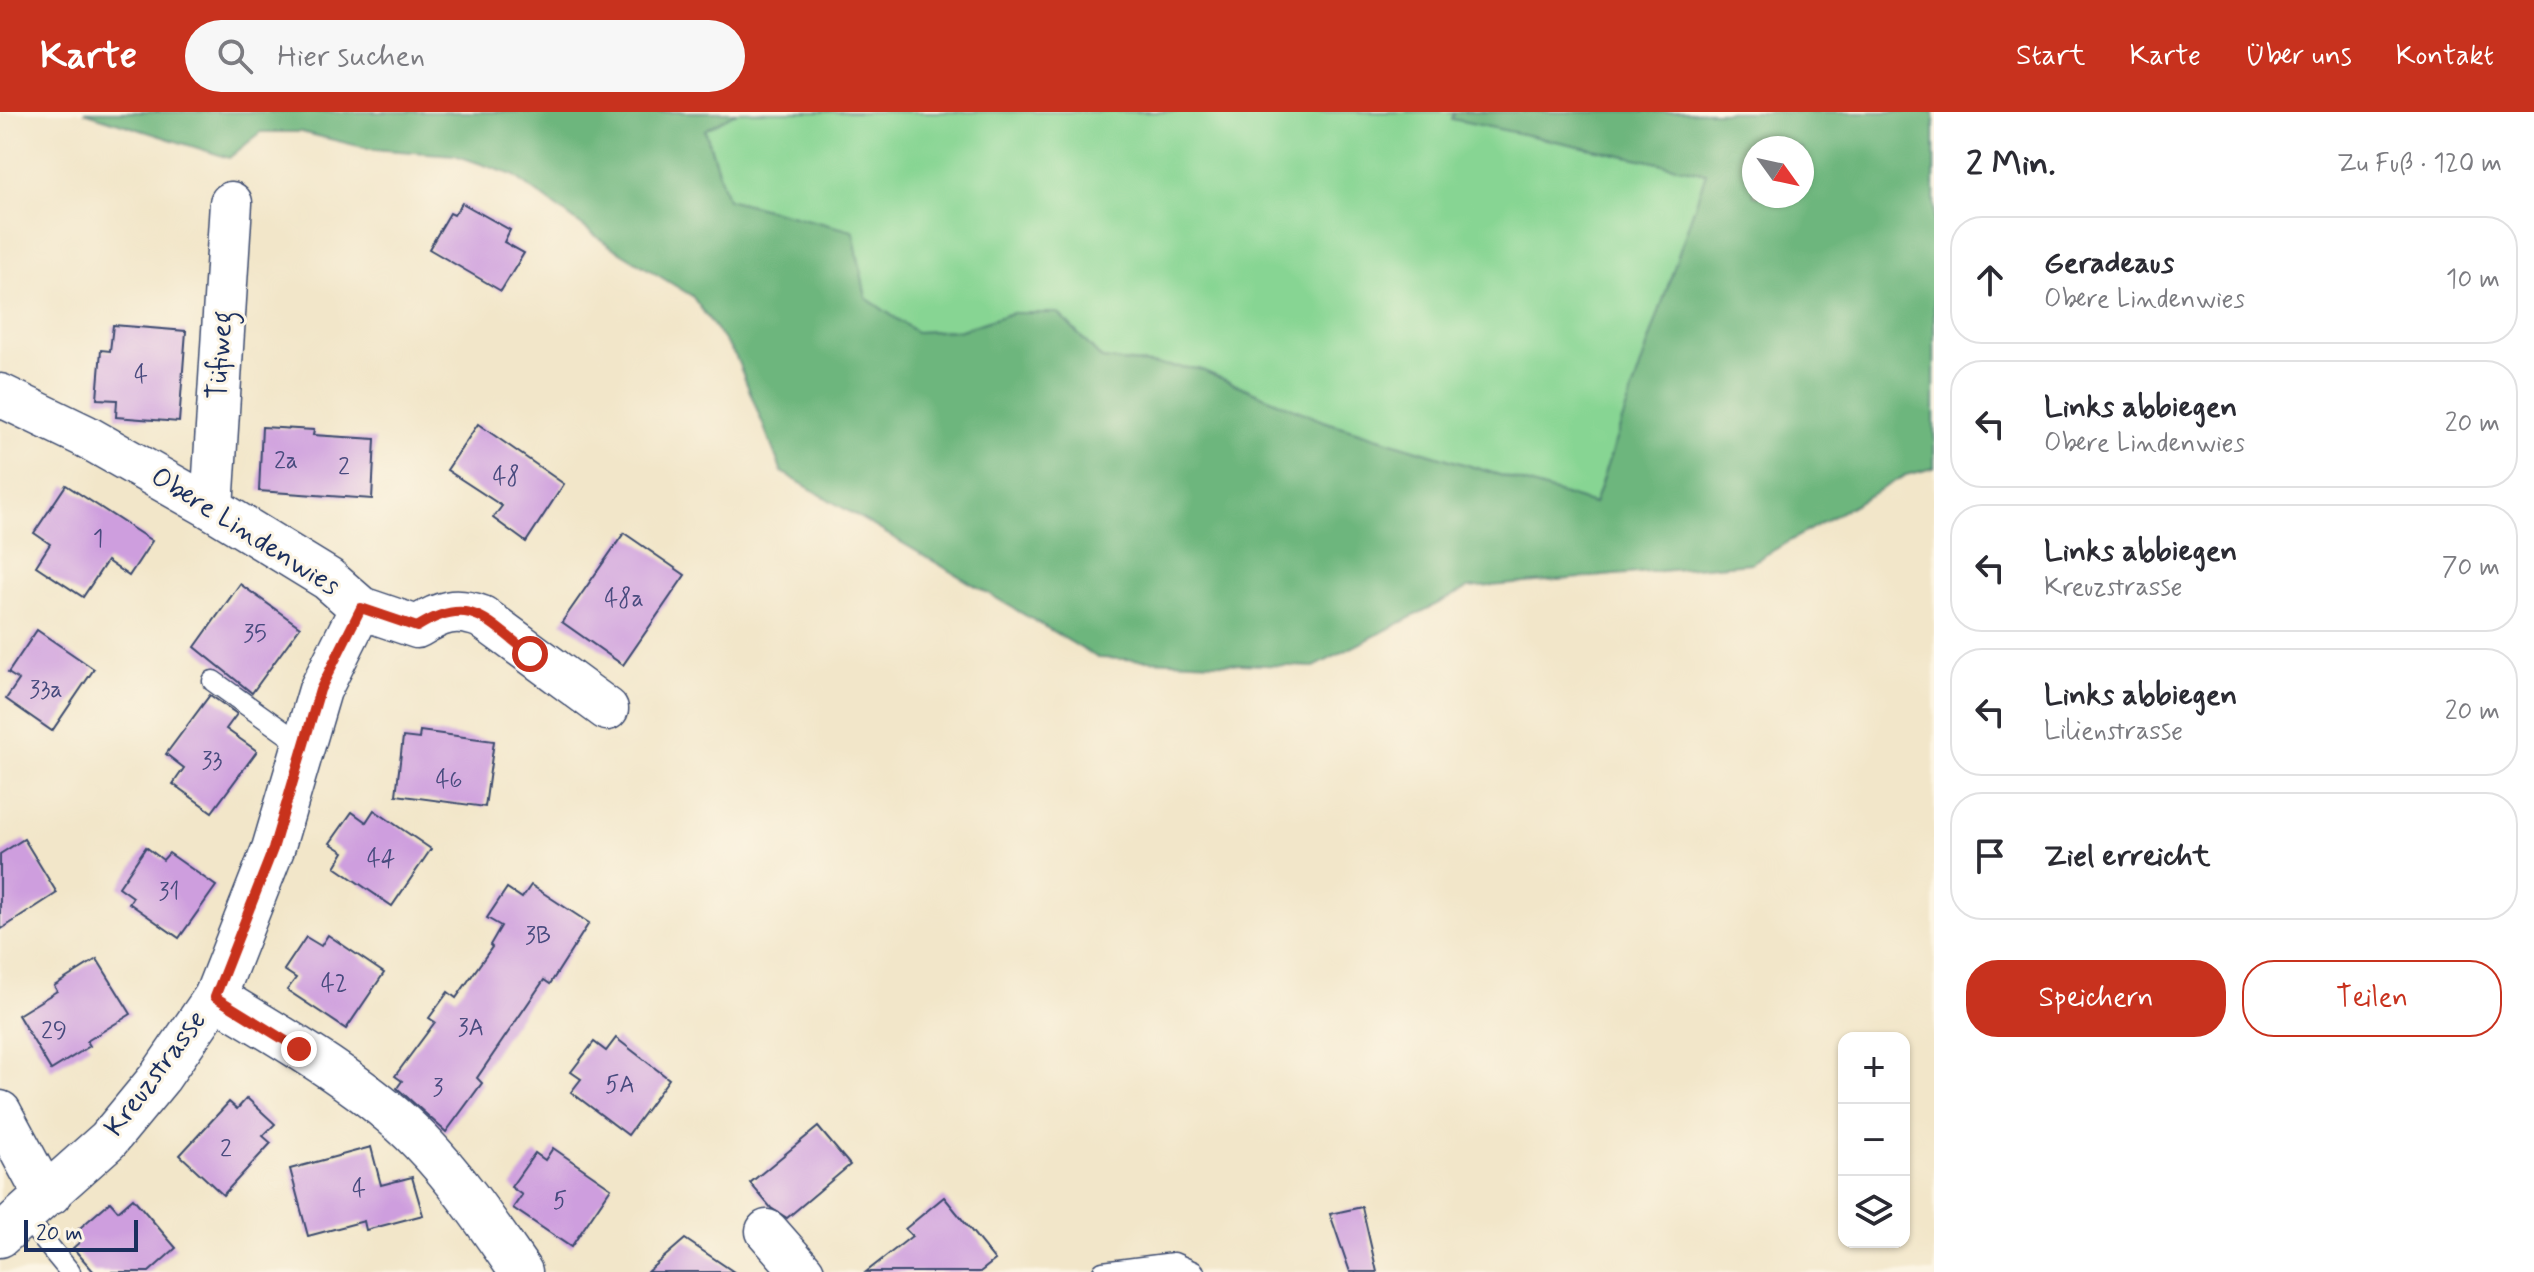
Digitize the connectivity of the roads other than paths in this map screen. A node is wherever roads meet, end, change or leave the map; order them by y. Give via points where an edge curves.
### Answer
1 (231, 203) dead end
2 (0, 395) edge
3 (212, 508) junction
4 (361, 608) junction
5 (213, 681) dead end
6 (607, 709) dead end
7 (301, 744) junction
8 (215, 997) junction
9 (0, 1112) edge
10 (25, 1216) edge
11 (767, 1231) dead end
12 (70, 1272) edge
13 (521, 1272) edge
14 (803, 1272) edge
15 (1103, 1272) edge
16 (1194, 1272) edge

1 - 3 street, Tüfiweg
2 - 3 street, Obere Lindenwies
3 - 4 street, Obere Lindenwies via 328,579
4 - 6 street, Obere Lindenwies via 417,627 459,609 482,617
4 - 7 street, Kreuzstrasse via 320,690
5 - 7 lane
7 - 8 street, Kreuzstrasse via 269,861
8 - 10 street, Kreuzstrasse via 108,1140
8 - 13 street via 292,1043 418,1138 455,1179
9 - 10 street via 35,1177
10 - 12 lane
11 - 14 street
15 - 16 lane via 1174,1263

